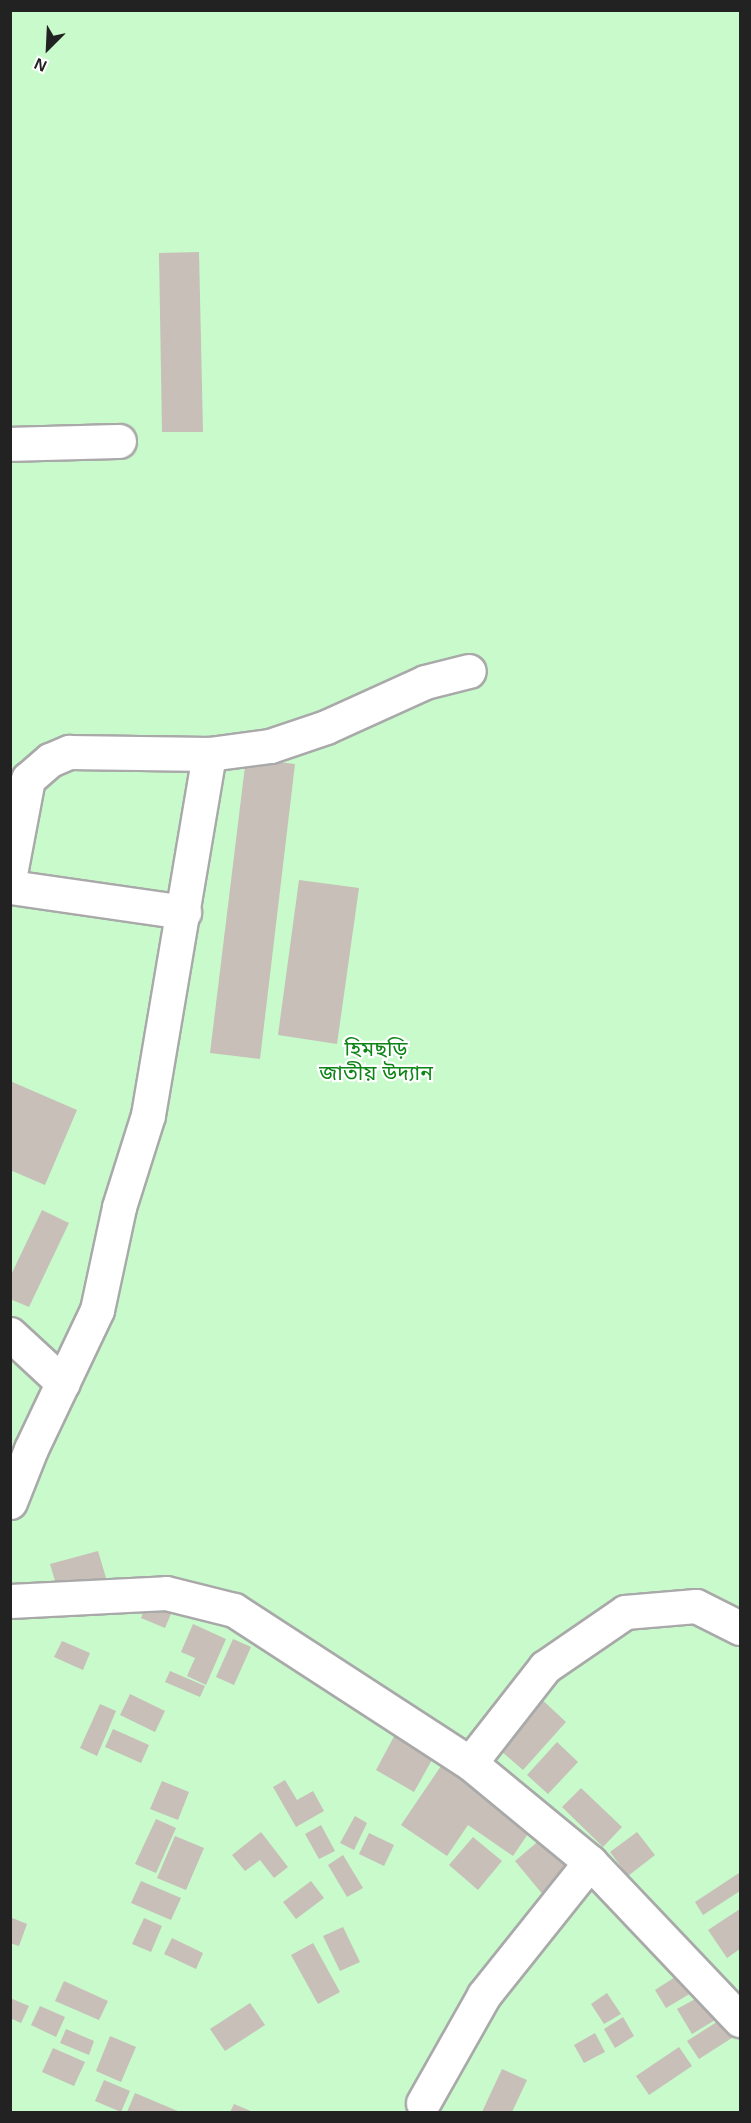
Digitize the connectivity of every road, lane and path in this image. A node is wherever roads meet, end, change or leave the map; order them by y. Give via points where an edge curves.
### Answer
1 (119, 441) dead end
2 (10, 444) edge
3 (469, 671) dead end
4 (209, 754) junction
5 (10, 874) edge
6 (10, 887) edge
7 (184, 912) junction
8 (10, 1334) edge
9 (63, 1383) junction
10 (10, 1502) edge
11 (10, 1601) edge
12 (741, 1628) edge
13 (470, 1763) junction
14 (590, 1862) junction
15 (741, 2020) edge
16 (423, 2103) dead end

1 - 2 street
3 - 4 street via 425,682 326,727 270,746
4 - 5 street via 69,752 50,760 28,779
4 - 7 street
6 - 7 street
7 - 9 street via 148,1115 119,1207 97,1310
8 - 9 street
9 - 10 street
11 - 13 street via 166,1593 234,1611
12 - 13 street via 696,1606 625,1612 545,1667
13 - 14 street
14 - 15 street
14 - 16 street via 484,1995

